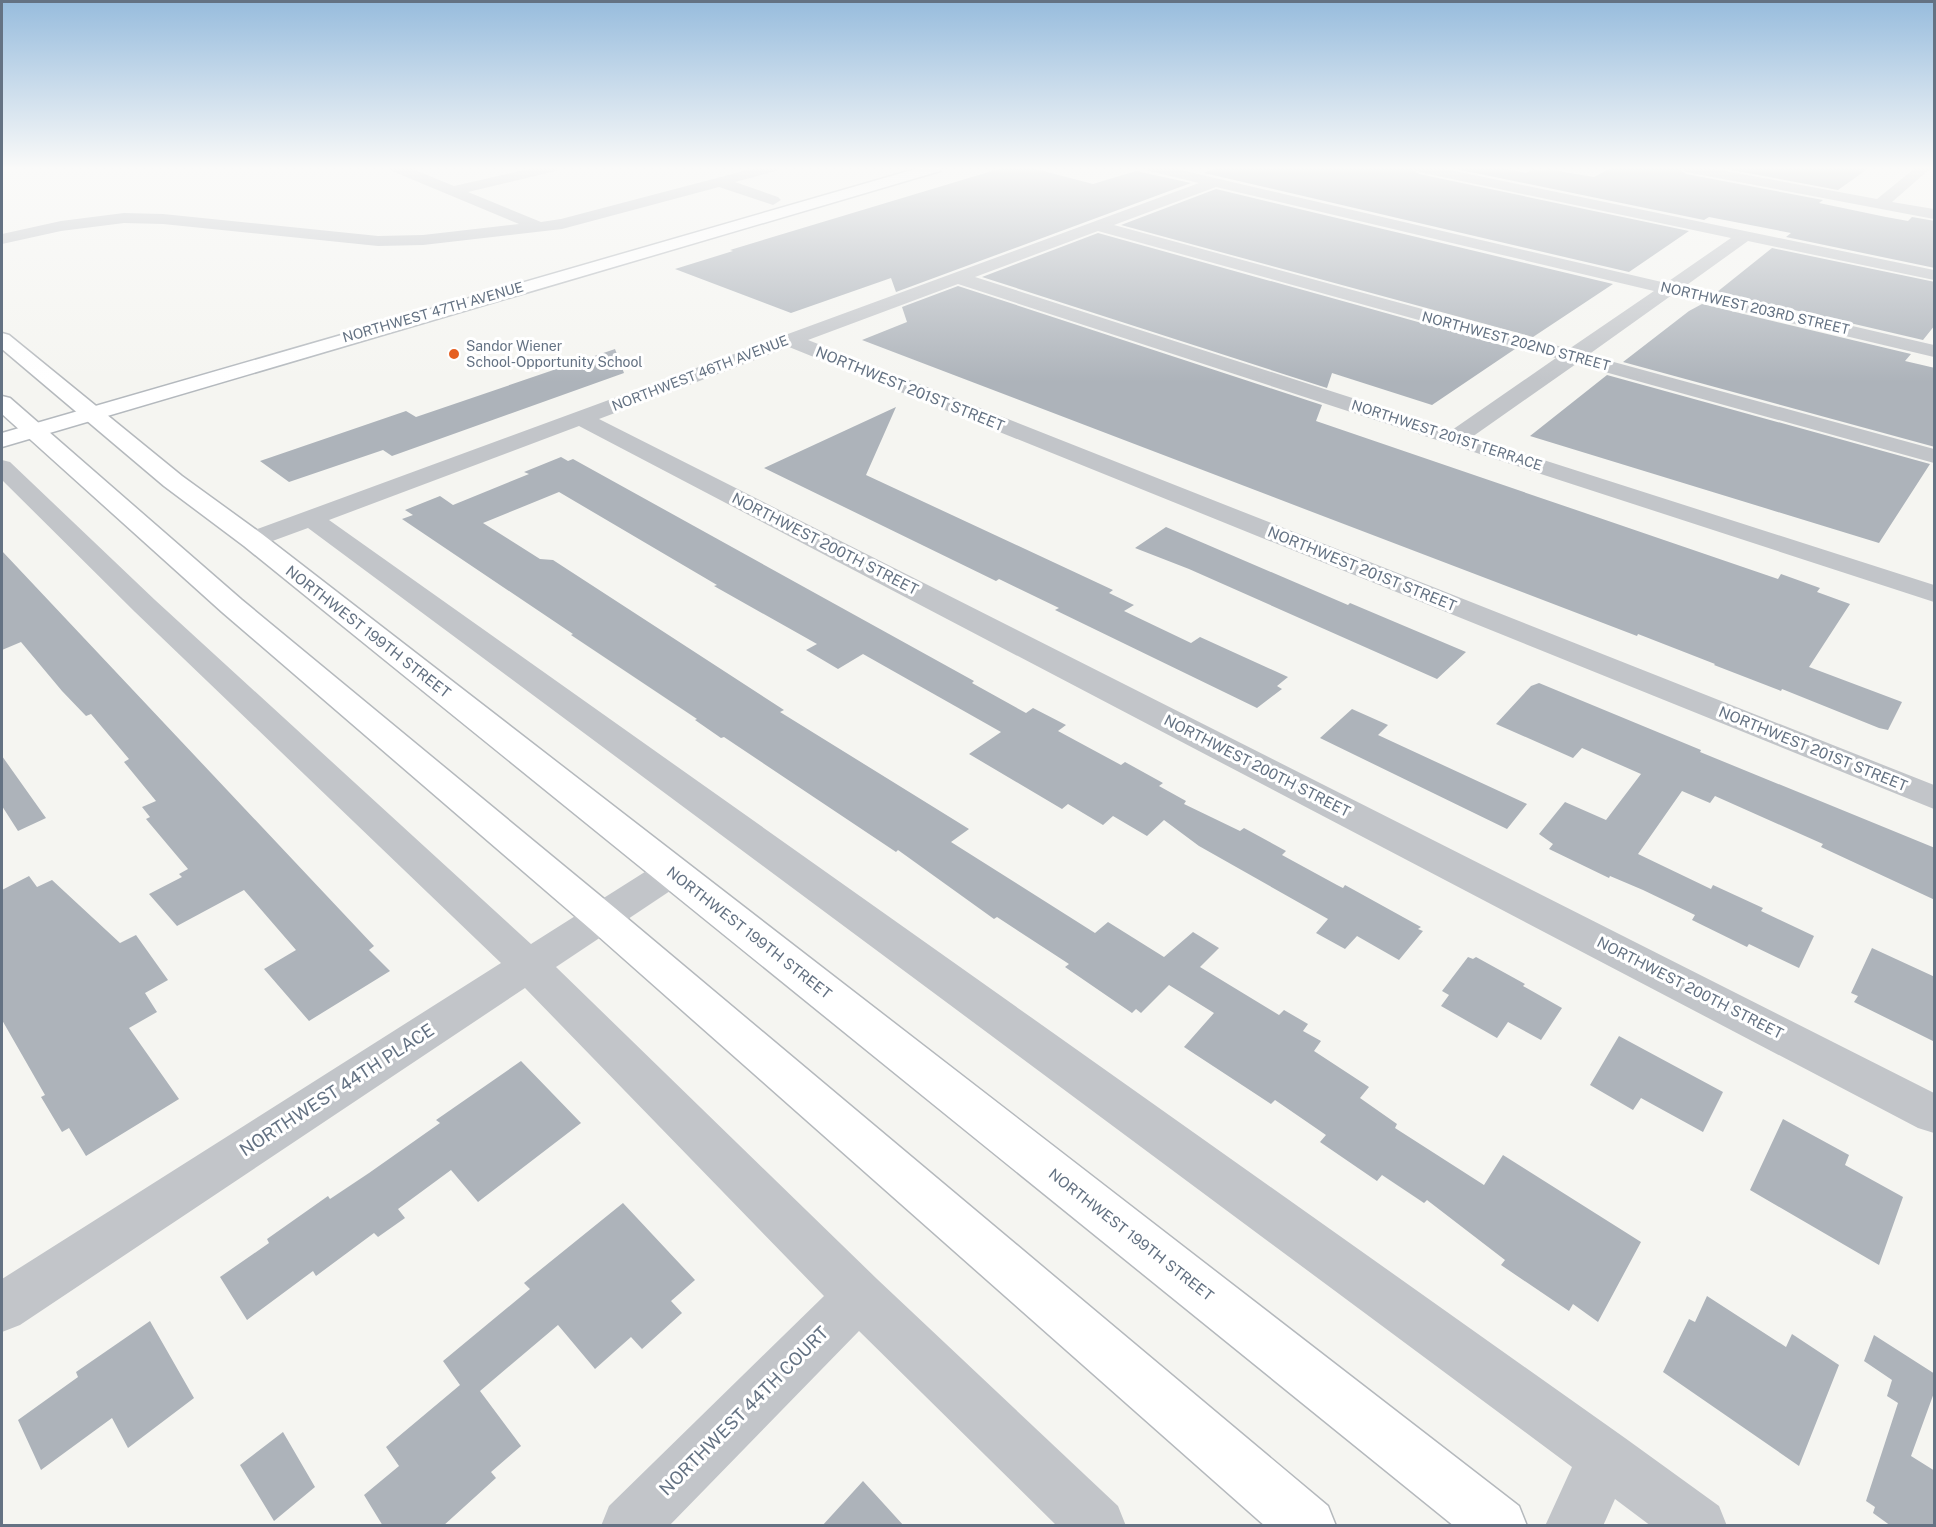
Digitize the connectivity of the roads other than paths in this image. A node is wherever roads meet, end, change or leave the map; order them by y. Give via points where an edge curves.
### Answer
1 (42, 239) edge
2 (227, 239) edge
3 (341, 239) edge
4 (358, 239) edge
5 (430, 239) edge
6 (507, 239) edge
7 (633, 239) edge
8 (670, 239) edge
9 (686, 239) edge
10 (1063, 239) edge
11 (1146, 239) edge
12 (1460, 239) edge
13 (1739, 239) edge
14 (1760, 239) edge
15 (669, 244) junction
16 (2, 250) edge
17 (322, 250) junction
18 (1935, 275) edge
19 (959, 278) junction
20 (1669, 288) junction
21 (2, 339) edge
22 (789, 340) junction
23 (239, 350) dead end
24 (1935, 351) edge
25 (1572, 356) junction
26 (87, 401) junction
27 (580, 418) junction
28 (10, 422) edge
29 (1455, 438) junction
30 (1935, 456) edge
31 (2, 467) edge
32 (311, 519) junction
33 (253, 540) junction
34 (1935, 594) edge
35 (1935, 798) edge
36 (672, 872) junction
37 (602, 918) junction
38 (529, 966) junction
39 (1935, 1114) edge
40 (859, 1296) junction
41 (2, 1307) edge
42 (1606, 1457) junction
43 (629, 1526) edge
44 (1098, 1526) edge
45 (1308, 1526) edge
46 (1499, 1526) edge
47 (1573, 1526) edge
48 (1699, 1526) edge

1 - 16 street
2 - 17 street
3 - 17 street
4 - 5 street
6 - 17 street via 436,250
7 - 23 main road, NORTHWEST 47TH AVENUE
8 - 15 main road
9 - 15 main road, NORTHWEST 47TH AVENUE
10 - 19 street, NORTHWEST 46TH AVENUE
11 - 25 street, NORTHWEST 202ND STREET
12 - 20 street, NORTHWEST 203RD STREET
13 - 20 street
14 - 18 street
15 - 26 main road, NORTHWEST 47TH AVENUE
19 - 22 street, NORTHWEST 46TH AVENUE
19 - 29 street, NORTHWEST 201ST TERRACE
20 - 24 street, NORTHWEST 203RD STREET
20 - 25 street
21 - 26 main road, NORTHWEST 199TH STREET
22 - 27 street, NORTHWEST 46TH AVENUE
22 - 35 street, NORTHWEST 201ST STREET
25 - 29 street
25 - 30 street, NORTHWEST 202ND STREET
26 - 28 main road, NORTHWEST 47TH AVENUE
26 - 33 main road, NORTHWEST 199TH STREET via 173,481
27 - 32 street, NORTHWEST 46TH AVENUE
27 - 39 street, NORTHWEST 200TH STREET
28 - 37 main road
29 - 34 street, NORTHWEST 201ST TERRACE
31 - 38 street
32 - 33 street, NORTHWEST 46TH AVENUE
32 - 42 street
33 - 36 main road, NORTHWEST 199TH STREET
36 - 37 street, NORTHWEST 44TH PLACE
36 - 46 main road, NORTHWEST 199TH STREET
37 - 38 street, NORTHWEST 44TH PLACE
37 - 45 main road
38 - 40 street
38 - 41 street, NORTHWEST 44TH PLACE
40 - 43 street, NORTHWEST 44TH COURT
40 - 44 street
42 - 47 street
42 - 48 street

